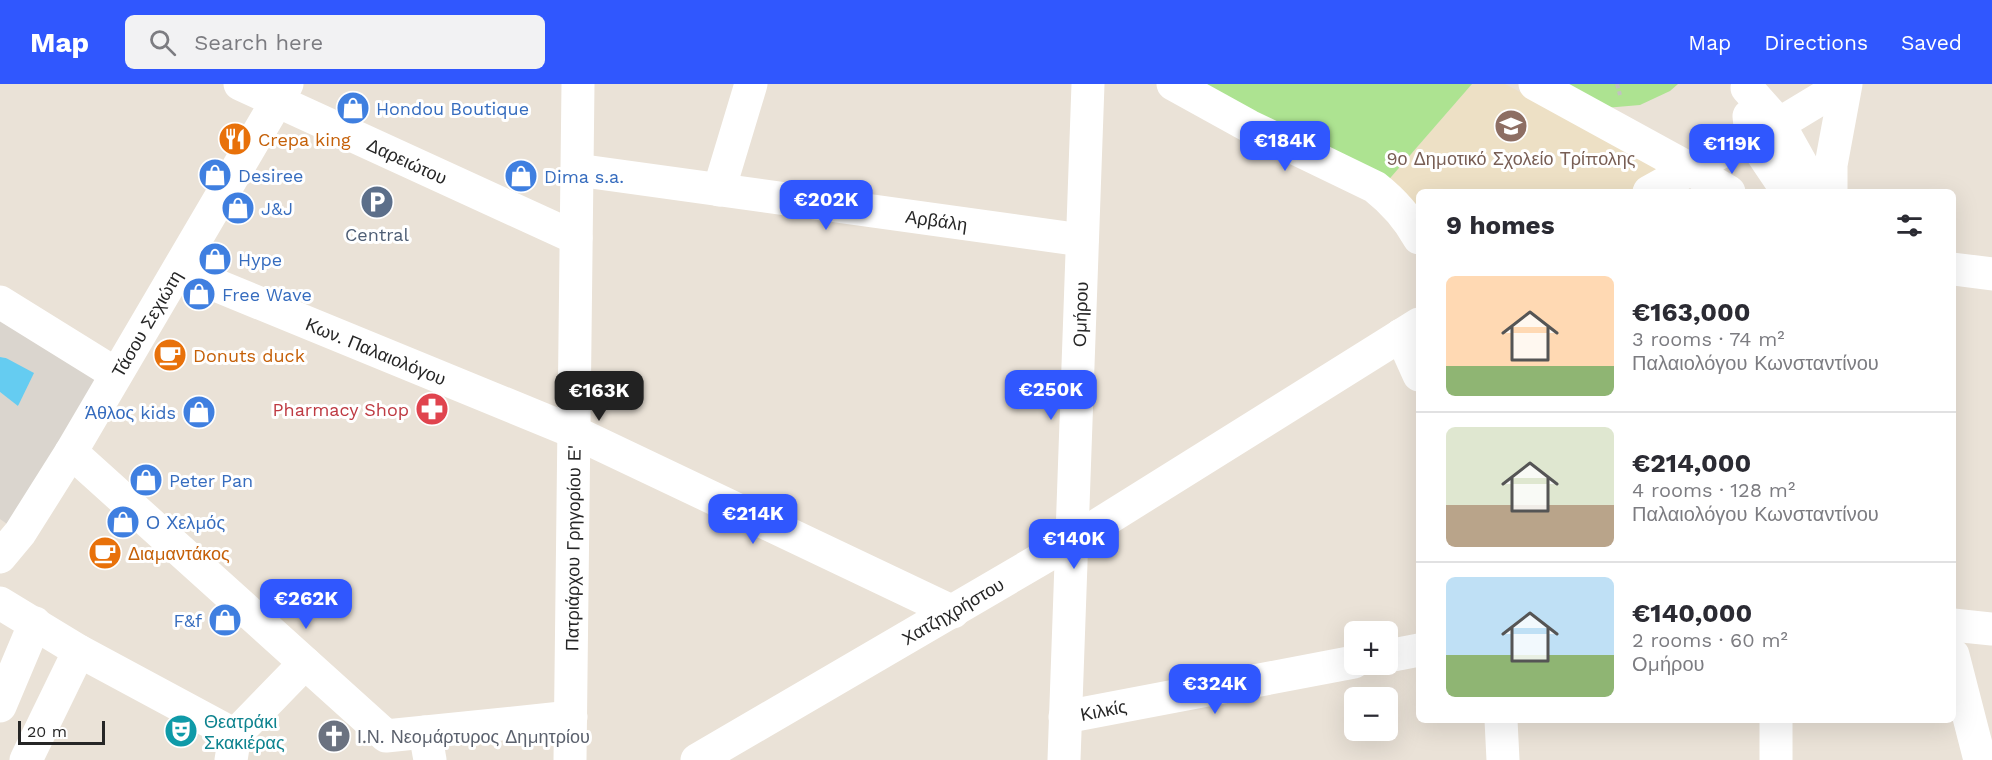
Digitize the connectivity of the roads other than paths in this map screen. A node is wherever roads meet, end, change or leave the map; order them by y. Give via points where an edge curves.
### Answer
1 (240, 84) edge
2 (578, 84) edge
3 (751, 84) edge
4 (1088, 84) edge
5 (1173, 84) edge
6 (1535, 84) edge
7 (1845, 84) edge
8 (1746, 86) edge
9 (282, 93) edge
10 (1765, 130) junction
11 (1690, 169) junction
12 (577, 170) junction
13 (1654, 189) edge
14 (1724, 189) edge
15 (1787, 189) edge
16 (1814, 189) edge
17 (1832, 189) edge
18 (719, 190) junction
19 (1416, 232) edge
20 (576, 238) junction
21 (1082, 240) junction
22 (1956, 269) edge
23 (179, 270) junction
24 (1992, 274) edge
25 (0, 302) edge
26 (1410, 329) edge
27 (1416, 360) edge
28 (116, 374) junction
29 (574, 432) junction
30 (71, 452) junction
31 (7, 536) edge
32 (1072, 542) junction
33 (0, 603) edge
34 (953, 612) junction
35 (35, 623) junction
36 (1956, 624) edge
37 (1992, 628) edge
38 (79, 651) junction
39 (1416, 651) edge
40 (1398, 654) edge
41 (305, 663) junction
42 (1344, 664) edge
43 (1956, 668) edge
44 (0, 705) edge
45 (571, 717) junction
46 (1065, 717) junction
47 (1501, 723) edge
48 (1776, 723) edge
49 (427, 746) edge
50 (233, 748) edge
51 (26, 760) edge
52 (570, 760) edge
53 (697, 760) edge
54 (1064, 760) edge
55 (1503, 760) edge
56 (1776, 760) edge
57 (1980, 760) edge

1 - 9 street, Δαρειώτου
2 - 12 street, Πατριάρχου Γρηγορίου Ε'
3 - 18 street
4 - 21 street, Ομήρου
5 - 19 street via 1375,187 1393,201
6 - 11 street
7 - 10 street
7 - 17 street via 1831,165
8 - 10 street
9 - 20 street, Δαρειώτου
9 - 23 street, Τάσου Σεχιώτη
10 - 11 street
10 - 15 street
10 - 16 street
11 - 13 street
11 - 14 street
12 - 18 street, Αρβάλη
12 - 20 street, Πατριάρχου Γρηγορίου Ε'
18 - 21 street, Αρβάλη
20 - 29 street, Πατριάρχου Γρηγορίου Ε'
21 - 32 street, Ομήρου
22 - 24 street
23 - 28 street, Τάσου Σεχιώτη
23 - 29 street, Κων. Παλαιολόγου
25 - 28 street
26 - 27 street
26 - 32 street, Χατζηχρήστου
28 - 30 street, Τάσου Σεχιώτη
29 - 34 street, Κων. Παλαιολόγου
29 - 45 street, Πατριάρχου Γρηγορίου Ε'
30 - 31 street, Τάσου Σεχιώτη
30 - 41 street
32 - 34 street, Χατζηχρήστου
32 - 46 street, Ομήρου
33 - 35 street
34 - 53 street, Χατζηχρήστου
35 - 38 street
35 - 44 street
36 - 37 street
38 - 50 street
38 - 51 street
39 - 40 street
41 - 49 street via 386,736
41 - 50 street
42 - 46 street, Κιλκίς
43 - 57 street
45 - 49 street
45 - 52 street, Πατριάρχου Γρηγορίου Ε'
46 - 54 street, Ομήρου
47 - 55 street
48 - 56 street

